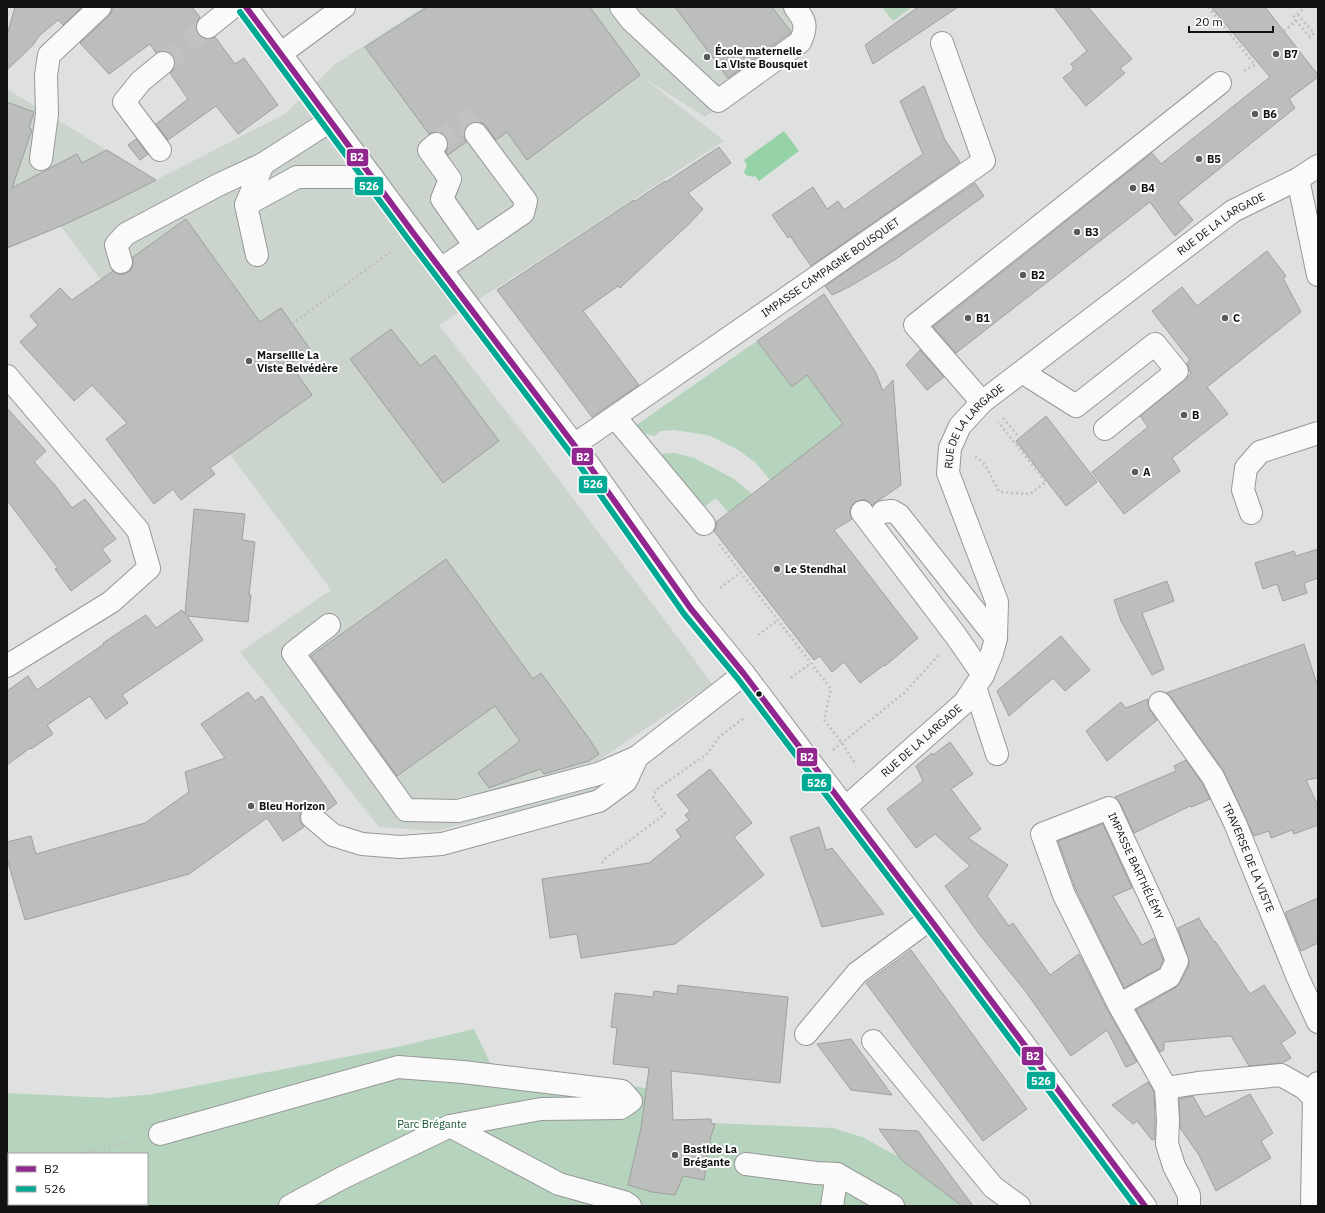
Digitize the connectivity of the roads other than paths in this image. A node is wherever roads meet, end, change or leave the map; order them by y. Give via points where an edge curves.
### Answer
1 (100, 7) edge
2 (233, 7) edge
3 (246, 7) edge
4 (621, 7) edge
5 (795, 7) edge
6 (331, 11) edge
7 (208, 27) tunnel mouth
8 (942, 43) dead end
9 (280, 54) junction
10 (163, 63) tunnel mouth
11 (1220, 83) dead end
12 (330, 121) junction
13 (476, 134) tunnel mouth
14 (436, 144) dead end
15 (160, 150) dead end
16 (41, 159) dead end
17 (263, 164) junction
18 (1318, 166) edge
19 (372, 177) junction
20 (1298, 179) junction
21 (246, 205) junction
22 (474, 246) junction
23 (257, 255) dead end
24 (121, 262) dead end
25 (441, 269) junction
26 (1318, 275) edge
27 (1022, 372) junction
28 (7, 376) edge
29 (982, 402) junction
30 (615, 417) junction
31 (1105, 429) dead end
32 (1318, 433) edge
33 (574, 445) junction
34 (1251, 513) dead end
35 (704, 524) dead end
36 (329, 625) dead end
37 (996, 638) junction
38 (7, 666) edge
39 (744, 674) junction
40 (979, 681) junction
41 (1160, 703) dead end
42 (997, 754) dead end
43 (637, 757) junction
44 (845, 808) junction
45 (312, 817) dead end
46 (930, 919) junction
47 (1119, 1005) junction
48 (1318, 1022) edge
49 (806, 1034) dead end
50 (873, 1041) dead end
51 (1166, 1088) junction
52 (1316, 1090) edge
53 (450, 1126) junction
54 (160, 1134) road end
55 (746, 1164) dead end
56 (837, 1174) junction
57 (606, 1202) edge
58 (290, 1206) edge
59 (630, 1206) edge
60 (832, 1206) edge
61 (893, 1206) edge
62 (1019, 1206) edge
63 (1145, 1206) edge
64 (1189, 1206) edge
65 (1312, 1206) edge

1 - 16 street via 49,55 46,76 47,114
2 - 7 street
3 - 9 street
4 - 5 street via 631,20 718,100 800,42 805,32 804,19
6 - 9 street
8 - 30 street, IMPASSE CAMPAGNE BOUSQUET via 984,160
9 - 12 street
10 - 15 street via 141,81 124,102
11 - 29 street via 915,324
12 - 17 street
12 - 19 street
13 - 22 street via 526,201 523,213
14 - 22 street via 429,150 450,179 442,200
17 - 21 street
17 - 24 street via 126,234 116,245
18 - 20 street, RUE DE LA LARGADE
19 - 21 street via 297,177
19 - 25 street
20 - 26 street
20 - 27 street, RUE DE LA LARGADE via 1234,211
21 - 23 street
22 - 25 street
25 - 33 street
27 - 29 street, RUE DE LA LARGADE
27 - 31 street via 1076,406 1155,344 1177,371
28 - 38 street via 138,530 149,568 111,602
29 - 37 street, RUE DE LA LARGADE via 960,426 950,448 948,473 997,602
30 - 33 street, IMPASSE CAMPAGNE BOUSQUET
30 - 35 street via 651,449
32 - 34 street via 1260,452 1246,468 1243,490
33 - 39 street via 691,609
36 - 43 street via 292,653 406,810 458,811 598,774
37 - 40 street, RUE DE LA LARGADE
37 - 40 street via 899,515 892,511 873,512 956,636
39 - 43 street
39 - 44 street
40 - 42 street
40 - 44 street, RUE DE LA LARGADE via 964,703
41 - 48 street, TRAVERSE DE LA VISTE via 1213,777 1235,823
43 - 45 street via 626,781 599,801 442,844 400,847 362,844 333,835
44 - 46 street
46 - 49 street via 857,973
46 - 63 street
47 - 47 street, IMPASSE BARTHÉLÉMY via 1064,895 1042,834 1109,808 1162,922 1177,961 1169,977
47 - 51 street, IMPASSE BARTHÉLÉMY
50 - 62 street via 993,1187
51 - 52 street via 1281,1075 1304,1088
51 - 64 street via 1168,1144 1174,1166 1189,1195
52 - 65 street
53 - 54 street via 541,1109 621,1108 631,1101 622,1091 398,1067
53 - 57 street via 559,1184
53 - 58 street
55 - 56 street
56 - 60 street
56 - 61 street
57 - 59 street via 624,1202

